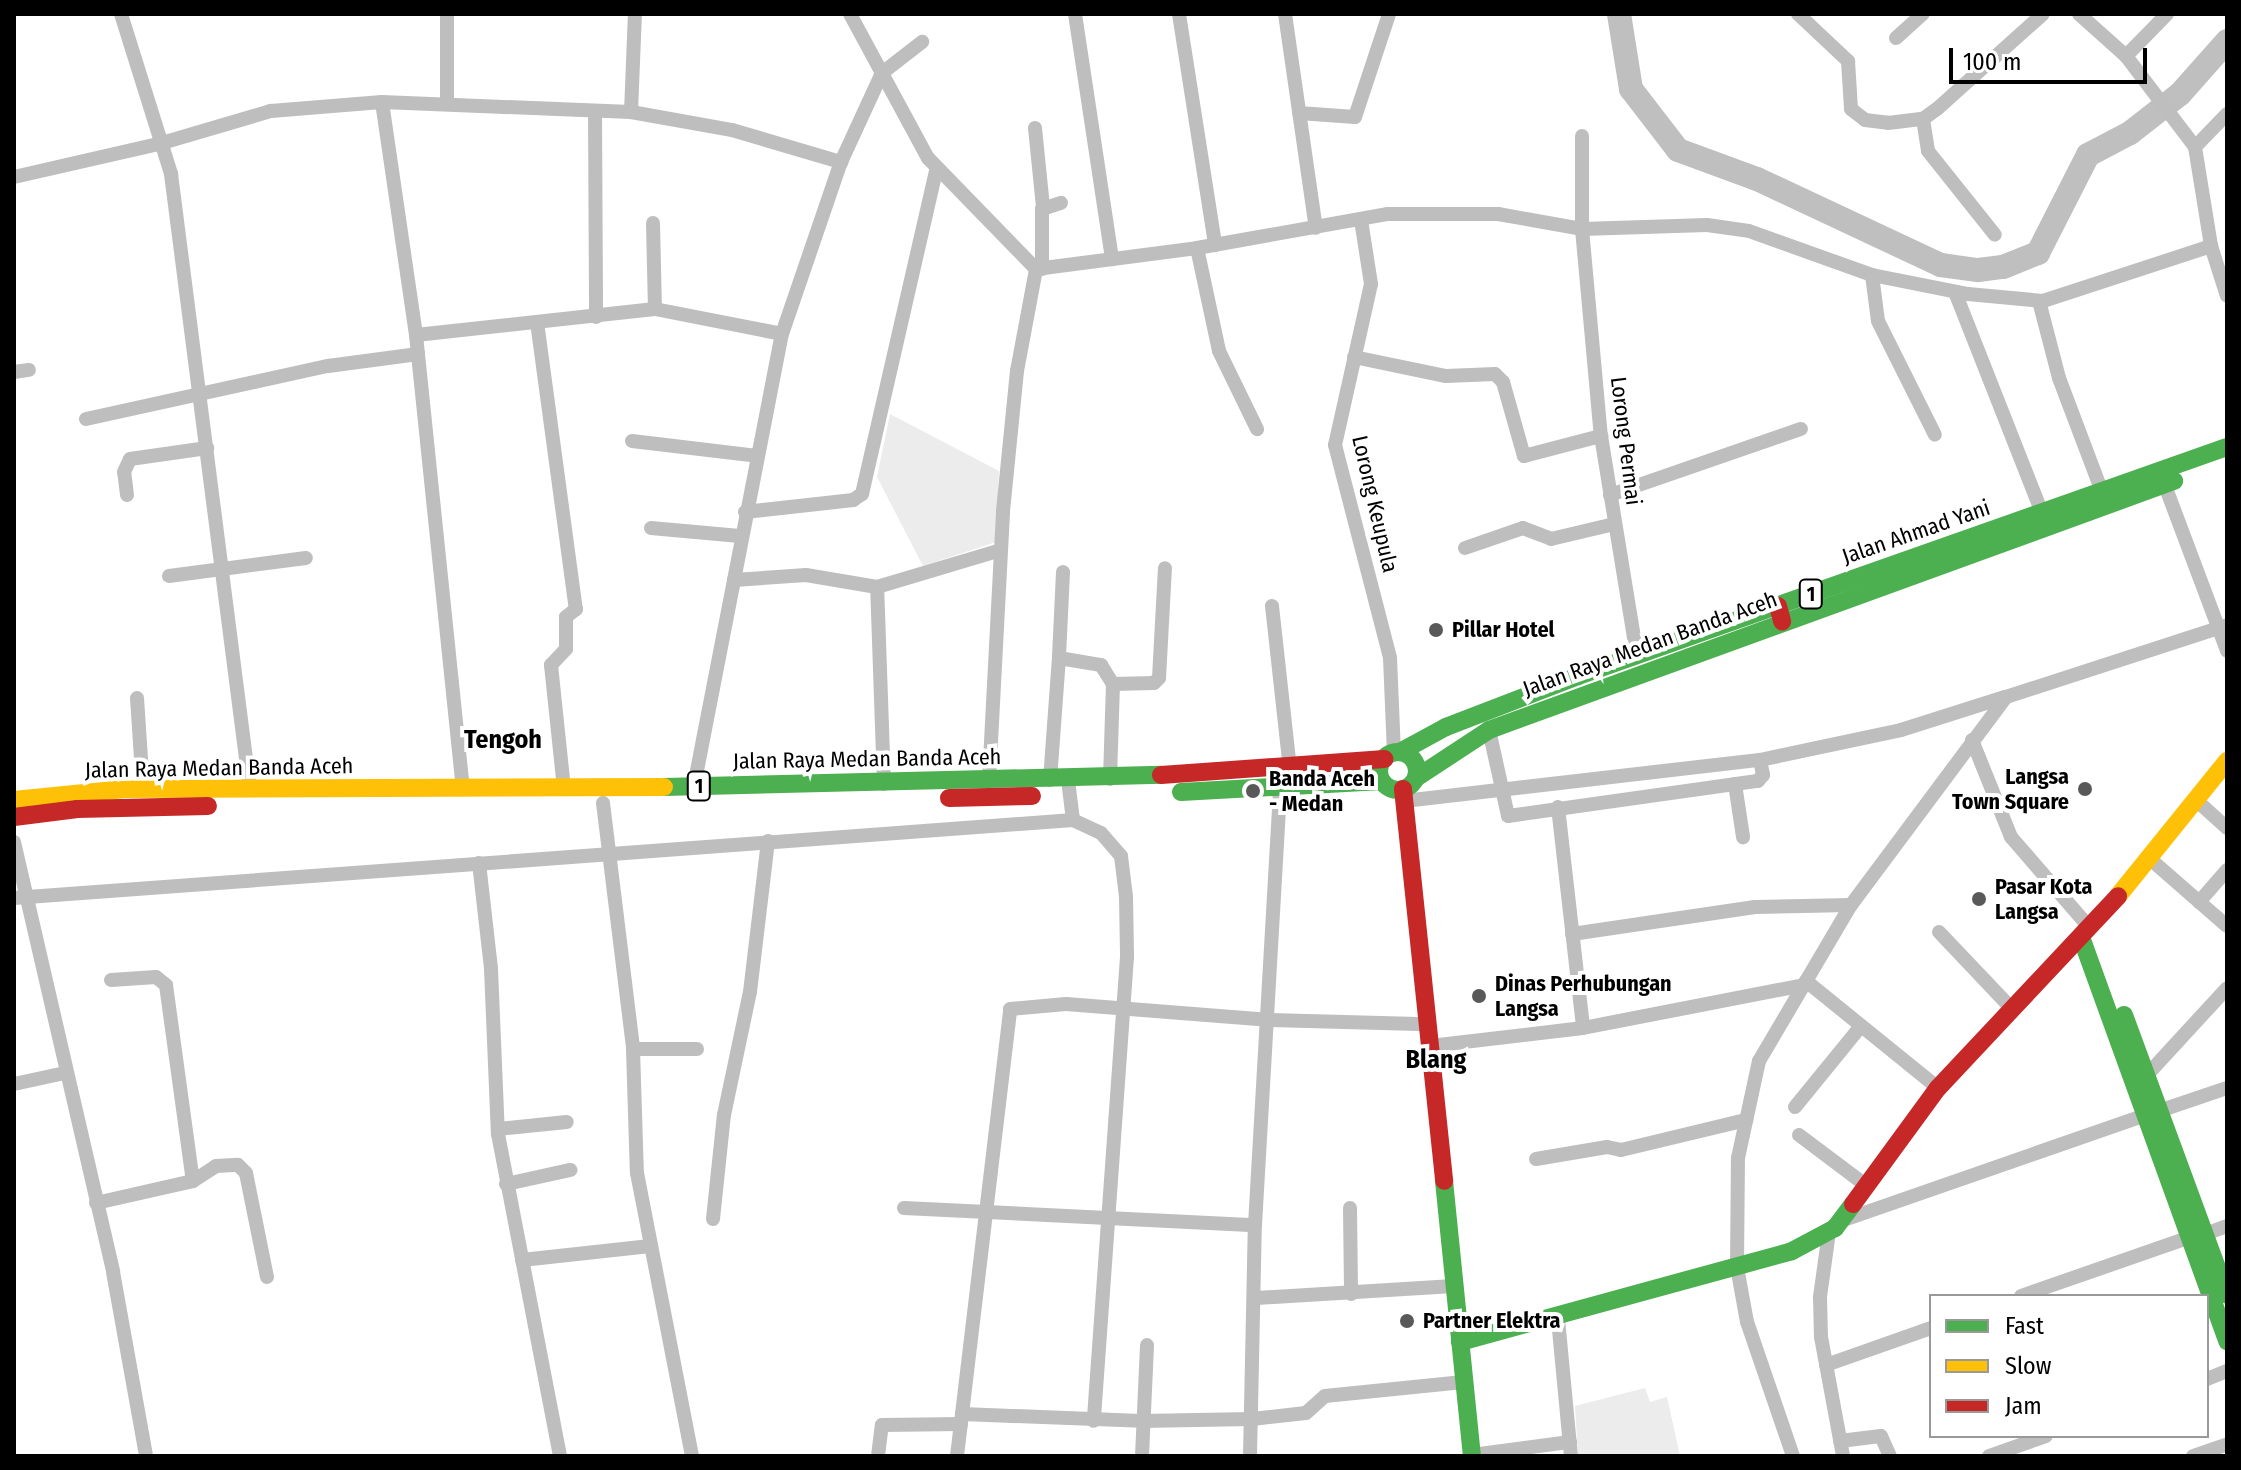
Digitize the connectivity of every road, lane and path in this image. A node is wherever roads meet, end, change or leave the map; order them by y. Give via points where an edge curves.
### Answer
1 (121, 14) edge
2 (447, 14) edge
3 (635, 14) edge
4 (850, 14) edge
5 (1075, 14) edge
6 (1179, 14) edge
7 (1285, 14) edge
8 (1389, 14) edge
9 (1798, 14) edge
10 (1923, 14) edge
11 (2043, 14) edge
12 (2079, 14) edge
13 (2167, 14) edge
14 (1896, 38) dead end
15 (922, 42) dead end
16 (2126, 56) junction
17 (882, 73) junction
18 (382, 102) junction
19 (447, 104) junction
20 (595, 111) junction
21 (631, 112) junction
22 (1299, 113) junction
23 (2227, 114) edge
24 (1923, 119) junction
25 (1035, 128) dead end
26 (1582, 136) dead end
27 (162, 143) junction
28 (2195, 147) junction
29 (841, 162) junction
30 (937, 167) junction
31 (14, 177) edge
32 (1061, 203) dead end
33 (1043, 207) junction
34 (1361, 220) junction
35 (653, 223) dead end
36 (1316, 228) junction
37 (1582, 229) junction
38 (1995, 235) dead end
39 (1215, 245) junction
40 (2211, 246) junction
41 (1197, 248) junction
42 (1112, 259) junction
43 (1039, 269) junction
44 (1872, 275) junction
45 (1955, 292) junction
46 (2227, 296) edge
47 (2039, 301) junction
48 (655, 309) junction
49 (596, 317) junction
50 (537, 322) junction
51 (782, 334) junction
52 (416, 335) junction
53 (418, 354) junction
54 (1354, 357) junction
55 (202, 395) junction
56 (86, 419) dead end
57 (1257, 429) dead end
58 (1801, 429) dead end
59 (1935, 435) dead end
60 (1601, 436) junction
61 (632, 441) dead end
62 (2227, 447) edge
63 (207, 448) junction
64 (757, 456) junction
65 (2227, 462) edge
66 (2162, 478) junction
67 (2102, 492) junction
68 (127, 495) dead end
69 (1610, 495) junction
70 (745, 512) junction
71 (2042, 513) junction
72 (1614, 524) junction
73 (651, 528) dead end
74 (740, 536) junction
75 (1465, 548) dead end
76 (1001, 550) junction
77 (306, 558) dead end
78 (222, 565) junction
79 (1165, 568) dead end
80 (1063, 572) dead end
81 (169, 576) dead end
82 (734, 580) junction
83 (877, 587) junction
84 (1272, 606) dead end
85 (1780, 614) junction
86 (2223, 626) edge
87 (2227, 651) edge
88 (1637, 656) junction
89 (1059, 658) junction
90 (1113, 684) junction
91 (2006, 697) junction
92 (137, 698) dead end
93 (1489, 730) junction
94 (1972, 740) junction
95 (1392, 754) junction
96 (1760, 760) junction
97 (2227, 761) edge
98 (1290, 769) junction
99 (1110, 779) junction
100 (989, 780) junction
101 (1382, 781) junction
102 (884, 784) junction
103 (1735, 784) junction
104 (1062, 785) junction
105 (694, 786) junction
106 (564, 788) junction
107 (1280, 788) junction
108 (143, 789) junction
109 (463, 789) junction
110 (1408, 789) junction
111 (250, 790) junction
112 (1498, 790) junction
113 (432, 797) junction
114 (14, 800) edge
115 (2196, 800) junction
116 (603, 803) junction
117 (1558, 807) junction
118 (14, 817) edge
119 (1073, 820) junction
120 (2227, 828) edge
121 (1743, 837) dead end
122 (768, 841) junction
123 (14, 842) edge
124 (607, 853) junction
125 (2149, 858) junction
126 (479, 863) junction
127 (2227, 870) edge
128 (19, 897) edge
129 (2199, 902) junction
130 (1851, 905) junction
131 (2082, 926) junction
132 (2227, 926) edge
133 (1939, 932) dead end
134 (1572, 934) junction
135 (111, 980) dead end
136 (1805, 983) junction
137 (2227, 988) edge
138 (2011, 1008) junction
139 (1123, 1011) junction
140 (1270, 1020) junction
141 (1428, 1024) junction
142 (1861, 1026) junction
143 (1583, 1028) junction
144 (1430, 1046) junction
145 (633, 1049) junction
146 (697, 1049) dead end
147 (65, 1073) junction
148 (2147, 1075) junction
149 (14, 1084) edge
150 (1938, 1088) junction
151 (2227, 1088) edge
152 (1795, 1107) dead end
153 (2152, 1113) junction
154 (1746, 1120) junction
155 (567, 1122) dead end
156 (498, 1129) junction
157 (1799, 1135) dead end
158 (1536, 1159) dead end
159 (570, 1170) dead end
160 (193, 1181) junction
161 (506, 1184) junction
162 (1867, 1186) junction
163 (96, 1203) junction
164 (904, 1208) dead end
165 (1350, 1208) dead end
166 (984, 1213) junction
167 (1105, 1214) junction
168 (713, 1219) dead end
169 (1255, 1225) junction
170 (2227, 1226) edge
171 (1835, 1227) junction
172 (2197, 1235) junction
173 (650, 1246) junction
174 (522, 1260) junction
175 (1737, 1267) junction
176 (267, 1277) dead end
177 (1454, 1286) junction
178 (1351, 1294) junction
179 (2027, 1294) edge
180 (2221, 1294) edge
181 (1257, 1298) junction
182 (1558, 1319) junction
183 (1929, 1329) edge
184 (2227, 1341) edge
185 (1460, 1342) junction
186 (1147, 1345) dead end
187 (1826, 1365) junction
188 (1463, 1382) junction
189 (962, 1419) junction
190 (1252, 1419) junction
191 (1094, 1421) junction
192 (1141, 1421) junction
193 (2040, 1438) edge
194 (2227, 1444) edge
195 (1842, 1448) edge
196 (1570, 1449) edge
197 (146, 1456) edge
198 (560, 1456) edge
199 (692, 1456) edge
200 (878, 1456) edge
201 (957, 1456) edge
202 (1142, 1456) edge
203 (1250, 1456) edge
204 (1472, 1456) edge
205 (1793, 1456) edge
206 (1890, 1456) edge
207 (1989, 1456) edge
208 (2193, 1456) edge

1 - 27 street
2 - 19 street
3 - 21 street
4 - 17 street
5 - 42 street
6 - 39 street
7 - 22 street
8 - 22 street via 1355,117
9 - 24 street via 1848,61 1848,101 1856,115 1873,122
10 - 14 street
11 - 24 street
12 - 16 street
13 - 16 street
15 - 17 street
16 - 28 street
17 - 29 street
17 - 30 street via 915,138
18 - 19 street
18 - 27 street via 271,111
18 - 52 street
19 - 20 street
20 - 21 street
20 - 49 street
21 - 29 street via 732,130
22 - 36 street
23 - 28 street
24 - 38 street via 1928,151
25 - 33 street
26 - 37 street, Lorong Permai
27 - 31 street
27 - 55 street via 171,174
28 - 40 street
29 - 51 street
30 - 43 street
30 - 70 street via 862,494 853,500
32 - 33 street
33 - 43 street
34 - 36 street
34 - 37 street via 1388,214 1498,214
34 - 54 street, Lorong Keupula via 1371,284
35 - 48 street
36 - 39 street
37 - 44 street via 1707,225 1749,231
37 - 60 street, Lorong Permai
39 - 41 street
40 - 46 street
40 - 47 street via 2083,292
41 - 42 street
41 - 57 street via 1219,351
42 - 43 street
43 - 76 street via 1017,371
44 - 45 street
44 - 59 street via 1878,321
45 - 47 street
45 - 71 street
47 - 67 street via 2059,378
48 - 49 street
48 - 51 street
49 - 50 street
50 - 52 street
50 - 106 street via 576,609 566,617 566,649 551,665
51 - 64 street
52 - 53 street
53 - 55 street via 328,366
53 - 109 street
54 - 60 street via 1446,376 1495,374 1503,382 1524,456
54 - 95 street, Lorong Keupula via 1335,445 1390,658
55 - 56 street
55 - 63 street
58 - 69 street
60 - 69 street, Lorong Permai
61 - 64 street
62 - 66 main road, Jalan Ahmad Yani / 1
63 - 68 street via 130,459 124,472
63 - 78 street
64 - 70 street
65 - 66 main road, Jalan Raya Medan Banda Aceh / 1
66 - 67 main road, Jalan Ahmad Yani / 1
66 - 85 main road, Jalan Raya Medan Banda Aceh / 1
66 - 86 street
67 - 71 main road, Jalan Ahmad Yani / 1
69 - 72 street, Lorong Permai
70 - 74 street
71 - 85 main road, Jalan Ahmad Yani / 1
72 - 75 street via 1551,539 1523,528
72 - 88 street, Lorong Permai
73 - 74 street
74 - 82 street
76 - 83 street
76 - 100 street
77 - 78 street
78 - 81 street
78 - 111 street
79 - 90 street via 1158,681
80 - 89 street
82 - 83 street via 806,575
82 - 105 street
83 - 102 street
84 - 98 street
85 - 88 main road, Jalan Ahmad Yani / 1
85 - 93 main road, Jalan Raya Medan Banda Aceh / 1
86 - 87 street
86 - 91 street
88 - 95 main road, Jalan Ahmad Yani / 1 via 1446,727
89 - 90 street via 1101,665
89 - 104 street
90 - 99 street
91 - 94 street
91 - 96 street via 1901,730
92 - 108 street
93 - 110 main road, Jalan Raya Medan Banda Aceh / 1
93 - 112 street
94 - 130 street
94 - 131 street via 2011,837
95 - 98 main road, Jalan Raya Medan Banda Aceh / 1
95 - 101 main road
95 - 110 main road via 1414,761
96 - 103 street via 1761,780
96 - 112 street
97 - 115 main road
98 - 99 main road, Jalan Raya Medan Banda Aceh / 1
99 - 104 main road, Jalan Raya Medan Banda Aceh / 1
100 - 102 main road, Jalan Raya Medan Banda Aceh / 1
100 - 104 main road, Jalan Raya Medan Banda Aceh / 1
101 - 107 main road, Jalan Raya Medan Banda Aceh / 1
101 - 110 main road
102 - 105 main road, Jalan Raya Medan Banda Aceh / 1
103 - 117 street
103 - 121 street
104 - 107 main road, Jalan Raya Medan Banda Aceh / 1
104 - 116 main road, Jalan Raya Medan Banda Aceh / 1
104 - 119 street
105 - 106 main road, Jalan Raya Medan Banda Aceh / 1
106 - 109 main road, Jalan Raya Medan Banda Aceh / 1
107 - 140 street
108 - 111 main road, Jalan Raya Medan Banda Aceh / 1
108 - 114 main road, Jalan Raya Medan Banda Aceh / 1
109 - 113 main road, Jalan Raya Medan Banda Aceh / 1
110 - 112 street
110 - 141 main road
111 - 113 main road, Jalan Raya Medan Banda Aceh / 1
112 - 117 street via 1508,816
113 - 116 main road, Jalan Raya Medan Banda Aceh / 1
113 - 118 main road, Jalan Raya Medan Banda Aceh / 1 via 77,809
115 - 120 street
115 - 125 main road
116 - 124 street
117 - 134 street
119 - 122 street
119 - 139 street via 1101,833 1121,856 1127,927
122 - 124 street
122 - 168 street via 750,992 724,1115
123 - 128 street
124 - 126 street
124 - 145 street
125 - 129 street
125 - 131 main road
126 - 128 street
126 - 156 street via 491,969
127 - 129 street
128 - 147 street
129 - 132 street
130 - 134 street via 1755,907
130 - 136 street
131 - 138 main road
131 - 148 main road
131 - 153 main road
133 - 138 street
134 - 143 street
135 - 160 street via 156,977 166,985
136 - 142 street
136 - 143 street
136 - 154 street via 1759,1061
137 - 148 street
138 - 150 main road
139 - 140 street
139 - 166 street via 1066,1004 1008,1011
139 - 167 street
140 - 141 street
140 - 169 street
141 - 144 main road
142 - 150 street
142 - 152 street
143 - 144 street
144 - 177 main road
145 - 146 street
145 - 173 street via 637,1173
147 - 149 street
147 - 163 street
148 - 153 main road
150 - 162 main road
151 - 153 street
153 - 171 street
153 - 172 main road
154 - 158 street via 1621,1150 1607,1147
154 - 175 street via 1738,1158
155 - 156 street
156 - 161 street
157 - 162 street
159 - 161 street
160 - 163 street
160 - 176 street via 216,1166 235,1164 244,1169
161 - 174 street
162 - 171 main road
163 - 197 street
164 - 166 street
165 - 178 street
166 - 167 street
166 - 189 street
167 - 169 street
167 - 191 street
169 - 181 street
170 - 172 street
171 - 175 main road via 1792,1251
171 - 187 street via 1820,1297
172 - 179 street
172 - 180 main road
173 - 174 street
173 - 199 street
174 - 198 street
175 - 182 main road
175 - 205 street via 1747,1322
177 - 178 street
177 - 185 main road
178 - 181 street
180 - 184 main road
181 - 190 street
182 - 185 main road
182 - 196 street
183 - 187 street
185 - 188 main road
186 - 192 street
187 - 195 street
188 - 190 street via 1325,1396 1306,1413
188 - 204 main road
189 - 191 street
189 - 200 street via 882,1425
189 - 201 street
190 - 192 street
190 - 203 street
191 - 192 street
192 - 202 street
193 - 207 street
194 - 208 street
195 - 206 street via 1881,1436
196 - 204 street

